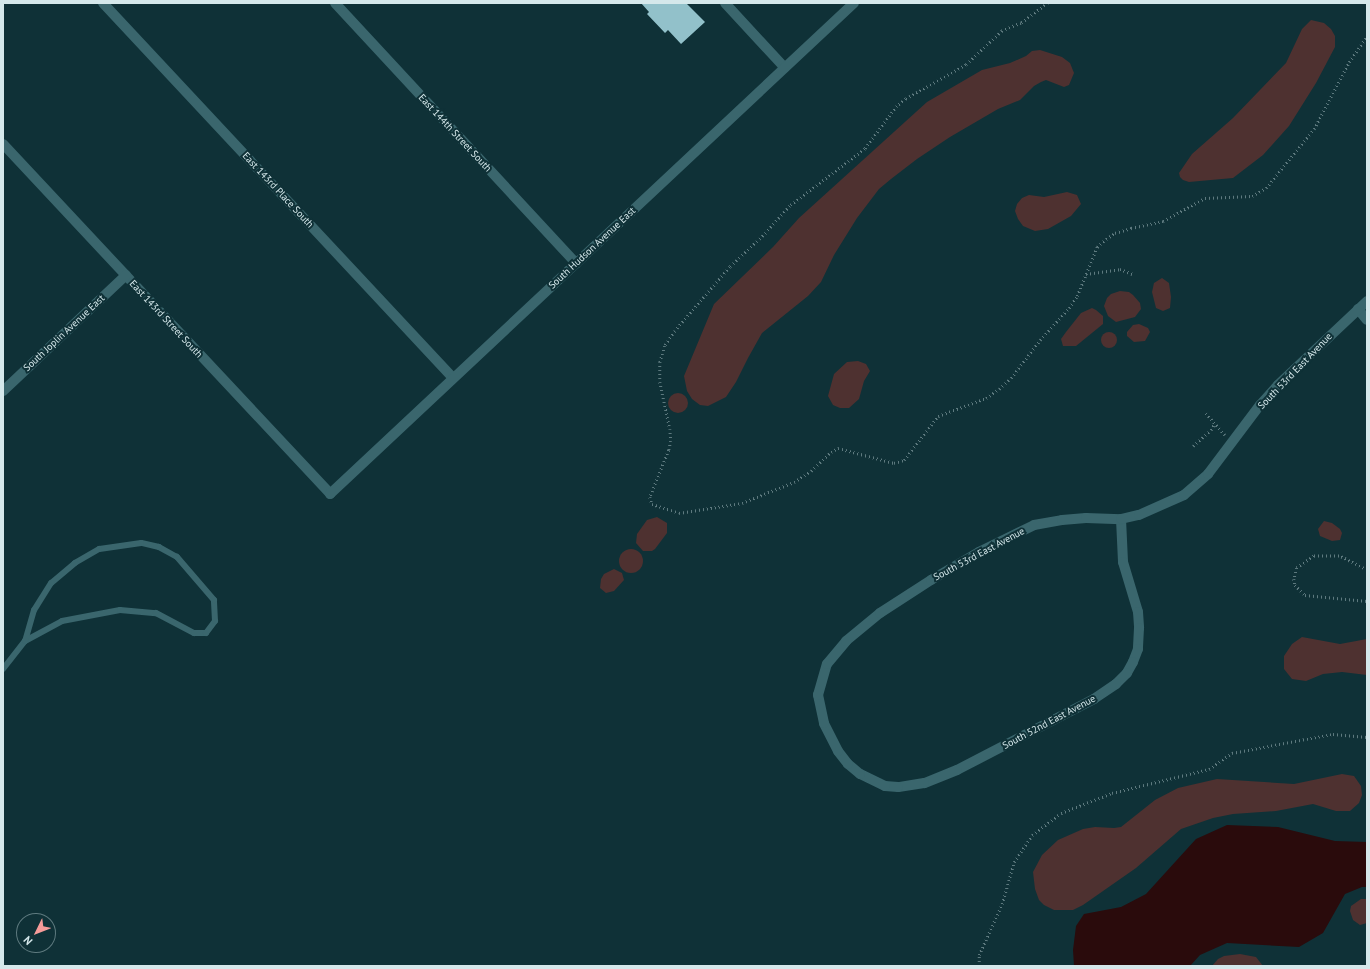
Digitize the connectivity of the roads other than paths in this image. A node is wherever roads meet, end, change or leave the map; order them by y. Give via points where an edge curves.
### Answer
1 (103, 3) edge
2 (335, 3) edge
3 (725, 3) edge
4 (854, 3) edge
5 (785, 68) junction
6 (3, 144) edge
7 (576, 263) junction
8 (126, 275) junction
9 (1367, 301) edge
10 (1358, 309) junction
11 (1367, 320) edge
12 (452, 378) junction
13 (3, 391) edge
14 (330, 494) joint
15 (1121, 519) junction
16 (25, 641) junction
17 (3, 669) edge
18 (832, 739) joint

1 - 12 street, East 143rd Place South
2 - 7 street, East 144th Street South
3 - 5 street
4 - 5 street, South Hudson Avenue East
5 - 7 street, South Hudson Avenue East
6 - 8 street, East 143rd Street South
7 - 12 street, South Hudson Avenue East
8 - 13 street, South Joplin Avenue East
8 - 14 street, East 143rd Street South
9 - 10 street, South 53rd East Avenue
10 - 11 street
10 - 15 street, South 53rd East Avenue via 1278,385 1208,474 1184,495 1139,515
12 - 14 street, South Hudson Avenue East
15 - 18 street, South 53rd East Avenue via 1080,518 1034,525 979,552 880,613 846,641 826,664 818,695 824,723
15 - 18 street, South 52nd East Avenue via 1122,555 1138,612 1139,641 1127,673 1106,692 957,770 914,786 885,786 871,780 848,764
16 - 16 lane via 62,621 120,610 156,613 194,633 206,633 215,621 214,600 177,557 159,547 141,543 99,549 75,563 52,583 34,610
16 - 17 lane

